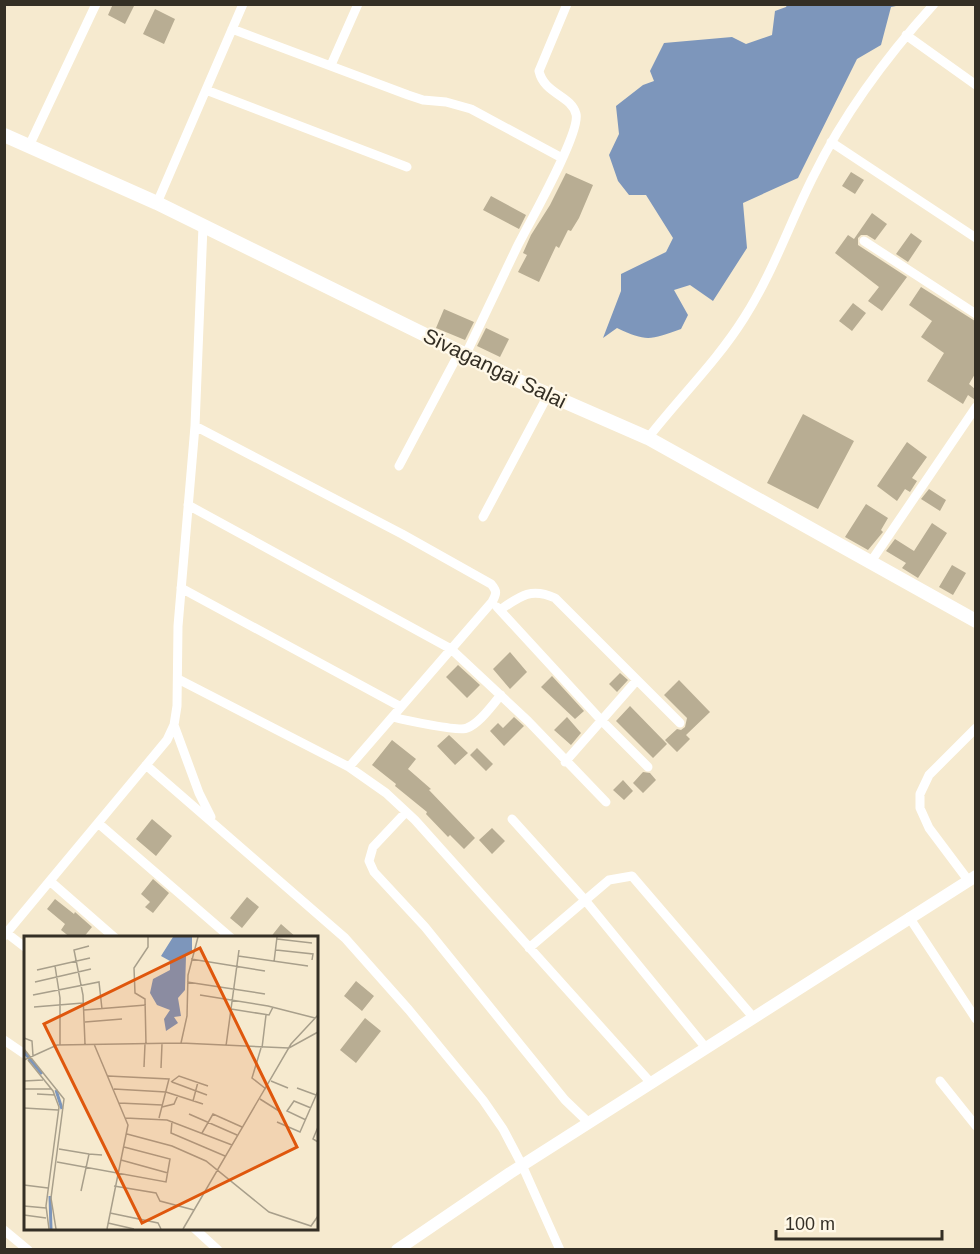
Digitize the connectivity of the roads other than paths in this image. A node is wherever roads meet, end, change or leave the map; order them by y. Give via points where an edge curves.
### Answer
1 (96, 4) edge
2 (243, 4) edge
3 (358, 4) edge
4 (567, 4) edge
5 (934, 4) edge
6 (232, 28) junction
7 (906, 35) junction
8 (332, 65) junction
9 (975, 85) edge
10 (206, 90) junction
11 (4, 135) edge
12 (831, 142) junction
13 (29, 146) junction
14 (562, 158) junction
15 (407, 167) dead end
16 (157, 203) junction
17 (203, 226) junction
18 (975, 238) edge
19 (864, 241) dead end
20 (975, 314) edge
21 (463, 353) junction
22 (548, 394) junction
23 (975, 407) edge
24 (195, 426) junction
25 (648, 438) junction
26 (399, 466) dead end
27 (188, 505) junction
28 (483, 517) dead end
29 (870, 563) junction
30 (181, 588) junction
31 (492, 602) junction
32 (500, 610) junction
33 (975, 621) edge
34 (451, 649) junction
35 (178, 679) junction
36 (637, 680) junction
37 (501, 695) junction
38 (401, 707) junction
39 (393, 717) junction
40 (601, 720) junction
41 (680, 723) dead end
42 (174, 725) junction
43 (975, 728) edge
44 (565, 762) junction
45 (146, 765) junction
46 (648, 766) dead end
47 (349, 767) junction
48 (606, 802) dead end
49 (406, 812) junction
50 (512, 819) dead end
51 (98, 823) junction
52 (214, 823) junction
53 (972, 878) edge
54 (51, 882) junction
55 (585, 900) junction
56 (909, 917) junction
57 (5, 933) edge
58 (114, 936) edge
59 (229, 936) edge
60 (24, 947) edge
61 (529, 948) junction
62 (753, 1017) junction
63 (975, 1019) edge
64 (4, 1040) edge
65 (706, 1048) junction
66 (24, 1054) edge
67 (940, 1081) dead end
68 (651, 1083) junction
69 (589, 1123) junction
70 (975, 1126) edge
71 (522, 1165) junction
72 (4, 1230) edge
73 (196, 1230) edge
74 (28, 1250) edge
75 (218, 1250) edge
76 (397, 1250) edge
77 (560, 1250) edge

1 - 13 street
2 - 6 street
3 - 8 street
4 - 14 street via 539,70 545,85 577,116
5 - 7 street
6 - 8 street
6 - 10 street
7 - 9 street
7 - 12 street
8 - 14 street via 408,95 471,109
10 - 15 street
10 - 16 street
11 - 13 main road, Sivagangai Salai
12 - 18 street
12 - 25 street via 745,316 722,350
13 - 16 main road, Sivagangai Salai
14 - 21 street
16 - 17 main road, Sivagangai Salai
17 - 21 main road, Sivagangai Salai
17 - 24 street
19 - 20 street
21 - 22 main road, Sivagangai Salai
21 - 26 street
22 - 25 main road, Sivagangai Salai
22 - 28 street
23 - 29 street
24 - 27 street
24 - 31 street via 491,584 496,590
25 - 29 main road, Sivagangai Salai
27 - 30 street
27 - 34 street
29 - 33 main road, Sivagangai Salai
30 - 35 street
30 - 38 street
31 - 32 street
31 - 34 street
32 - 36 street via 522,595 543,593 555,598
32 - 40 street
34 - 37 street
34 - 38 street
35 - 42 street
35 - 47 street
36 - 40 street
36 - 41 street
37 - 39 street via 472,725 460,730
37 - 44 street
38 - 39 street
39 - 47 street
40 - 44 street
40 - 46 street
42 - 45 street
42 - 52 street
43 - 53 street via 929,775 920,794 920,807 929,828
44 - 48 street
45 - 51 street
45 - 52 street
47 - 49 street
49 - 61 street
49 - 69 street via 369,854 375,872 425,927 565,1100
50 - 55 street
51 - 54 street
51 - 59 street
52 - 71 street via 370,964 483,1100
53 - 56 street
54 - 57 street
54 - 58 street
55 - 61 street
55 - 62 street via 609,880 632,876
55 - 65 street
56 - 62 street
56 - 63 street
57 - 60 street
61 - 68 street
62 - 65 street
64 - 66 street
65 - 68 street
67 - 70 street
68 - 69 street
69 - 71 street
71 - 76 street
71 - 77 street
72 - 74 street
73 - 75 street

